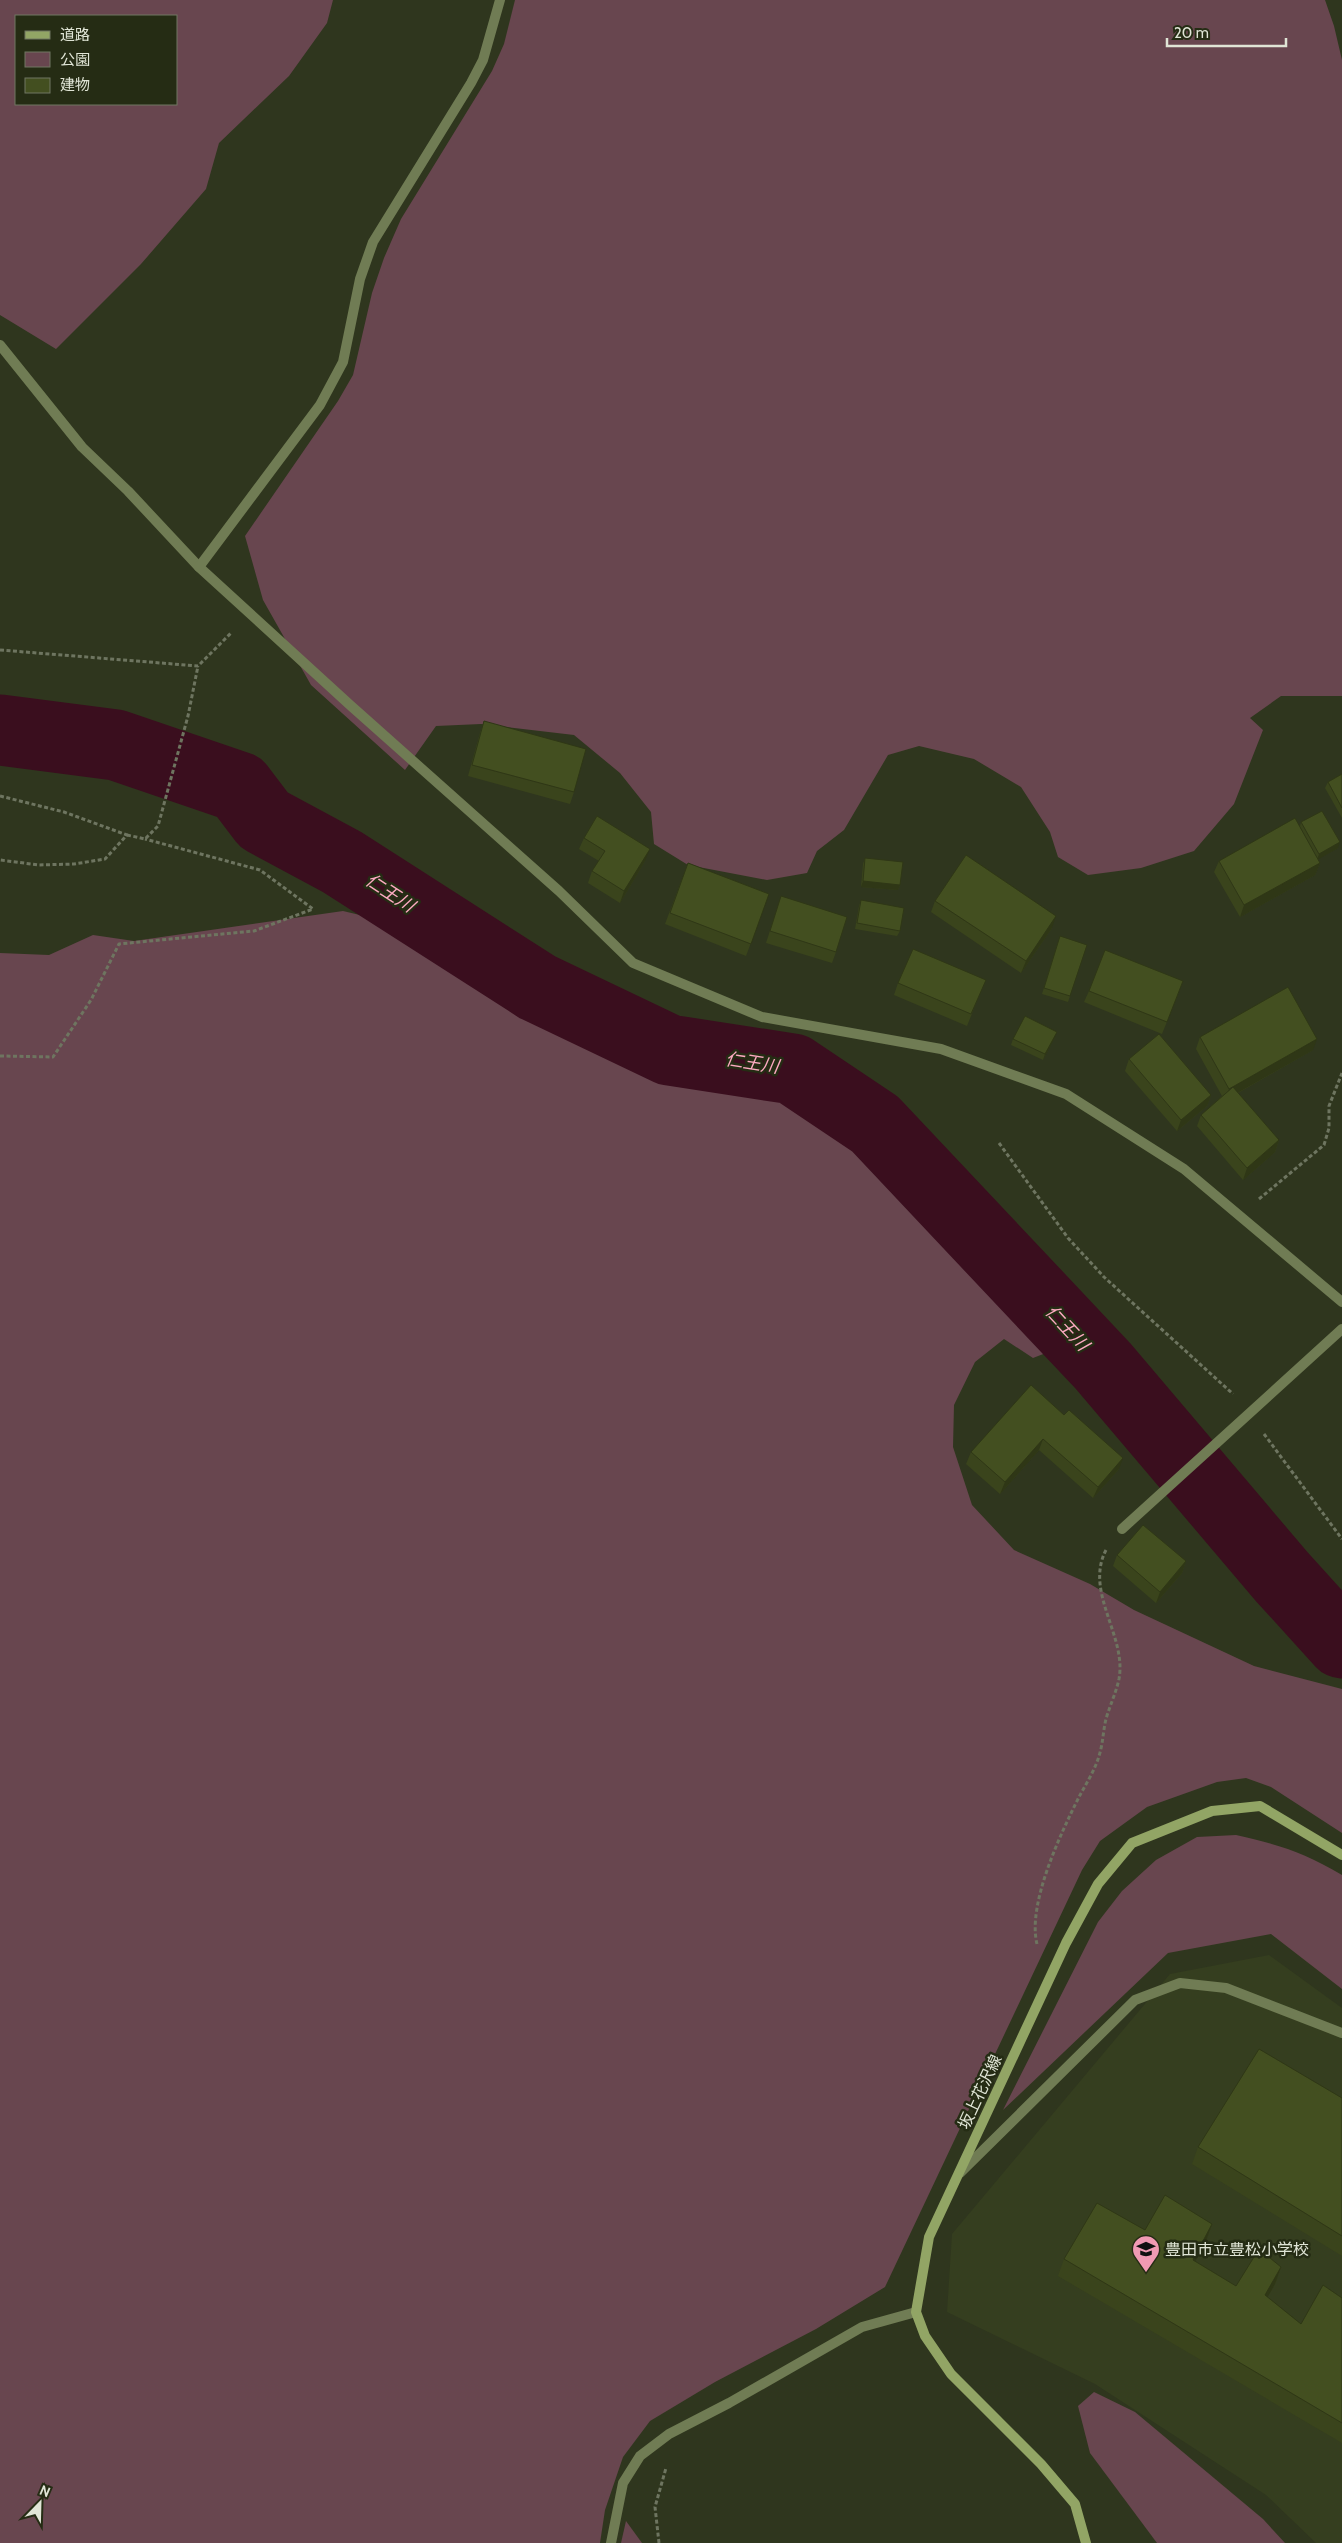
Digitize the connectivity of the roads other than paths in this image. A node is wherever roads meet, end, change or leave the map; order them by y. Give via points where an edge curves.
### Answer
1 (500, 0) edge
2 (0, 345) edge
3 (199, 567) junction
4 (1342, 1302) edge
5 (1342, 1329) edge
6 (1122, 1529) road end
7 (1342, 1855) edge
8 (1342, 2033) edge
9 (957, 2175) junction
10 (916, 2312) junction
11 (611, 2543) edge
12 (1086, 2543) edge

1 - 3 street via 483,60 471,83 373,242 360,279 343,362 320,405
2 - 3 street via 82,447
3 - 4 street via 559,891 633,963 762,1017 942,1049 1066,1094 1177,1164
5 - 6 street
7 - 9 main road, 坂上花沢線 via 1260,1806 1212,1811 1132,1843 1098,1884 1055,1966
8 - 9 street via 1226,1988 1180,1983 1135,2000
9 - 10 main road, 坂上花沢線 via 929,2236
10 - 11 street via 862,2327 669,2434 640,2456 623,2483
10 - 12 main road via 925,2336 951,2374 1041,2464 1075,2504

